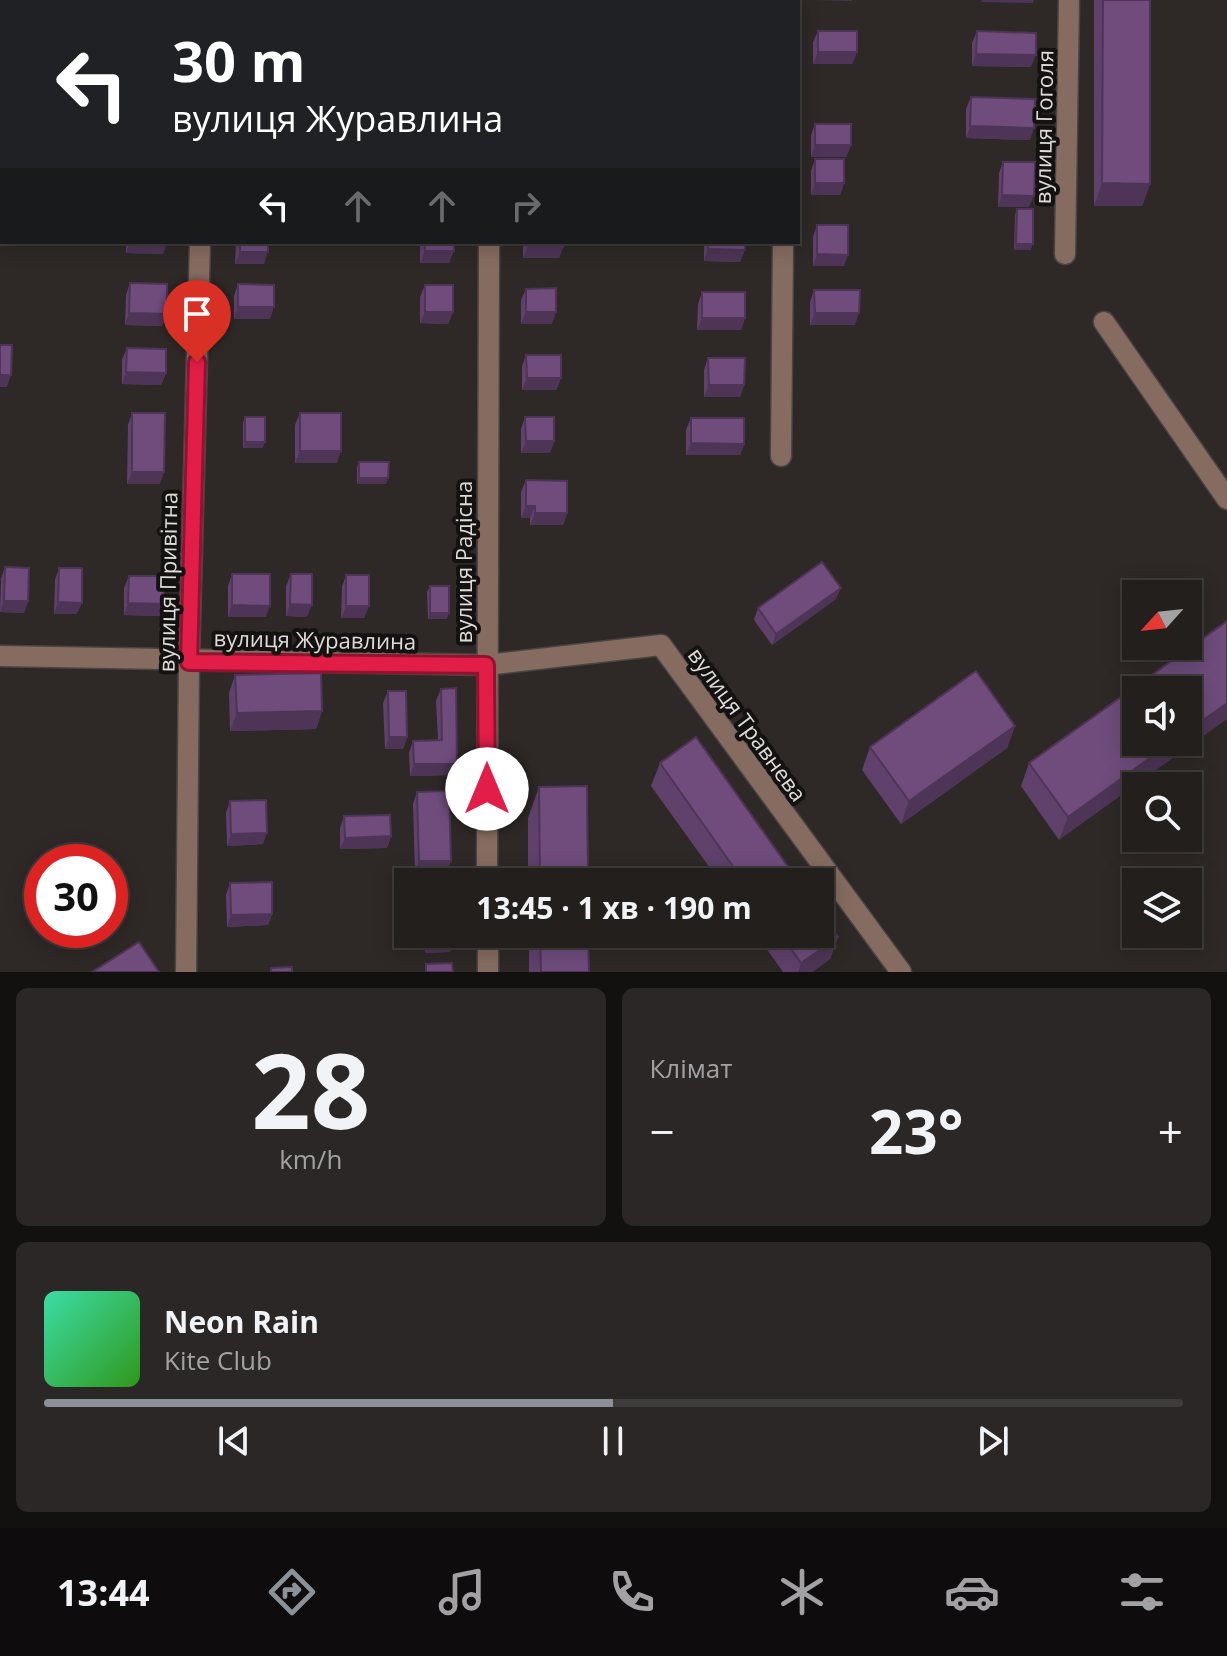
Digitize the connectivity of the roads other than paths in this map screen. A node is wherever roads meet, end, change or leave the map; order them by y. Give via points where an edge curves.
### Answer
1 (1069, 0) edge
2 (200, 244) edge
3 (489, 244) edge
4 (783, 244) edge
5 (1065, 254) dead end
6 (1104, 322) dead end
7 (781, 456) dead end
8 (1227, 499) edge
9 (0, 656) edge
10 (189, 662) junction
11 (486, 665) junction
12 (487, 868) edge
13 (488, 948) edge
14 (186, 972) edge
15 (488, 972) edge
16 (901, 972) edge

1 - 5 street, вулиця Гоголя
2 - 10 street, вулиця Привітна
3 - 11 street, вулиця Радісна
4 - 7 street
6 - 8 street
9 - 10 street, вулиця Журавлина
10 - 11 street, вулиця Журавлина
10 - 14 street, вулиця Привітна
11 - 12 street, вулиця Радісна
11 - 16 street, вулиця Травнева via 661,645
13 - 15 street

